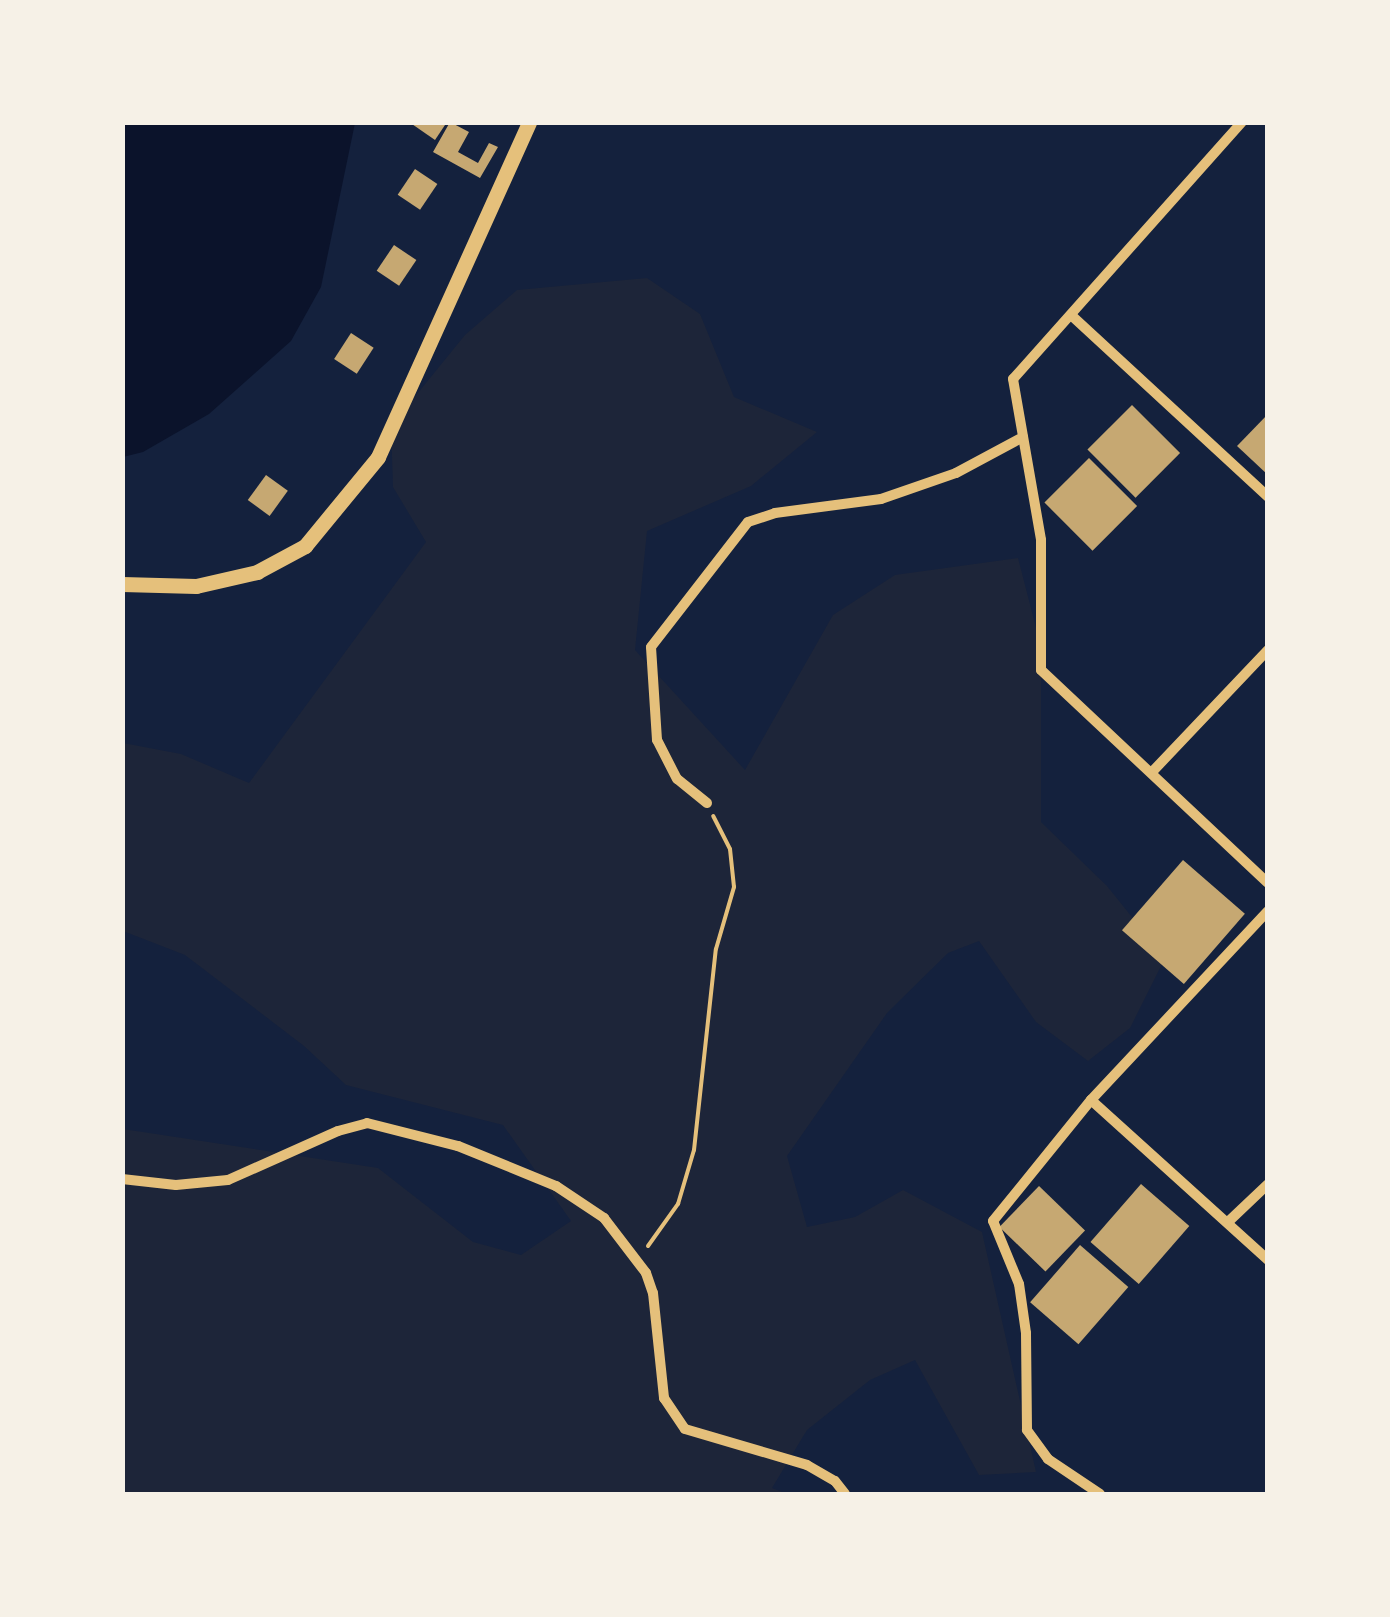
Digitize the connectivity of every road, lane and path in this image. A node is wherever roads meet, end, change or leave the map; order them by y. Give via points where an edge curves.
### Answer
1 (528, 122) edge
2 (1242, 122) edge
3 (1071, 315) junction
4 (1024, 437) junction
5 (1268, 497) edge
6 (122, 584) edge
7 (1268, 650) edge
8 (1152, 771) junction
9 (706, 802) joint
10 (1268, 883) edge
11 (1268, 911) edge
12 (1091, 1100) junction
13 (122, 1180) edge
14 (1268, 1184) edge
15 (1228, 1222) junction
16 (637, 1260) junction
17 (1268, 1260) edge
18 (845, 1494) edge
19 (1100, 1494) edge

1 - 6 street via 378,457 305,546 257,572 196,586
2 - 3 street
3 - 4 street via 1013,380
3 - 5 street
4 - 8 street via 1041,540 1041,670
4 - 9 street via 956,473 881,499 748,522 651,646 657,740 677,779
7 - 8 street
8 - 10 street
9 - 16 path via 730,849 734,886 713,966 694,1150 678,1204
11 - 12 street
12 - 15 street
12 - 19 street via 993,1221 1019,1284 1027,1430 1048,1460
13 - 16 street via 228,1180 367,1123 458,1146 556,1186 604,1218
14 - 15 street
15 - 17 street
16 - 18 street via 652,1293 664,1398 685,1429 807,1465

